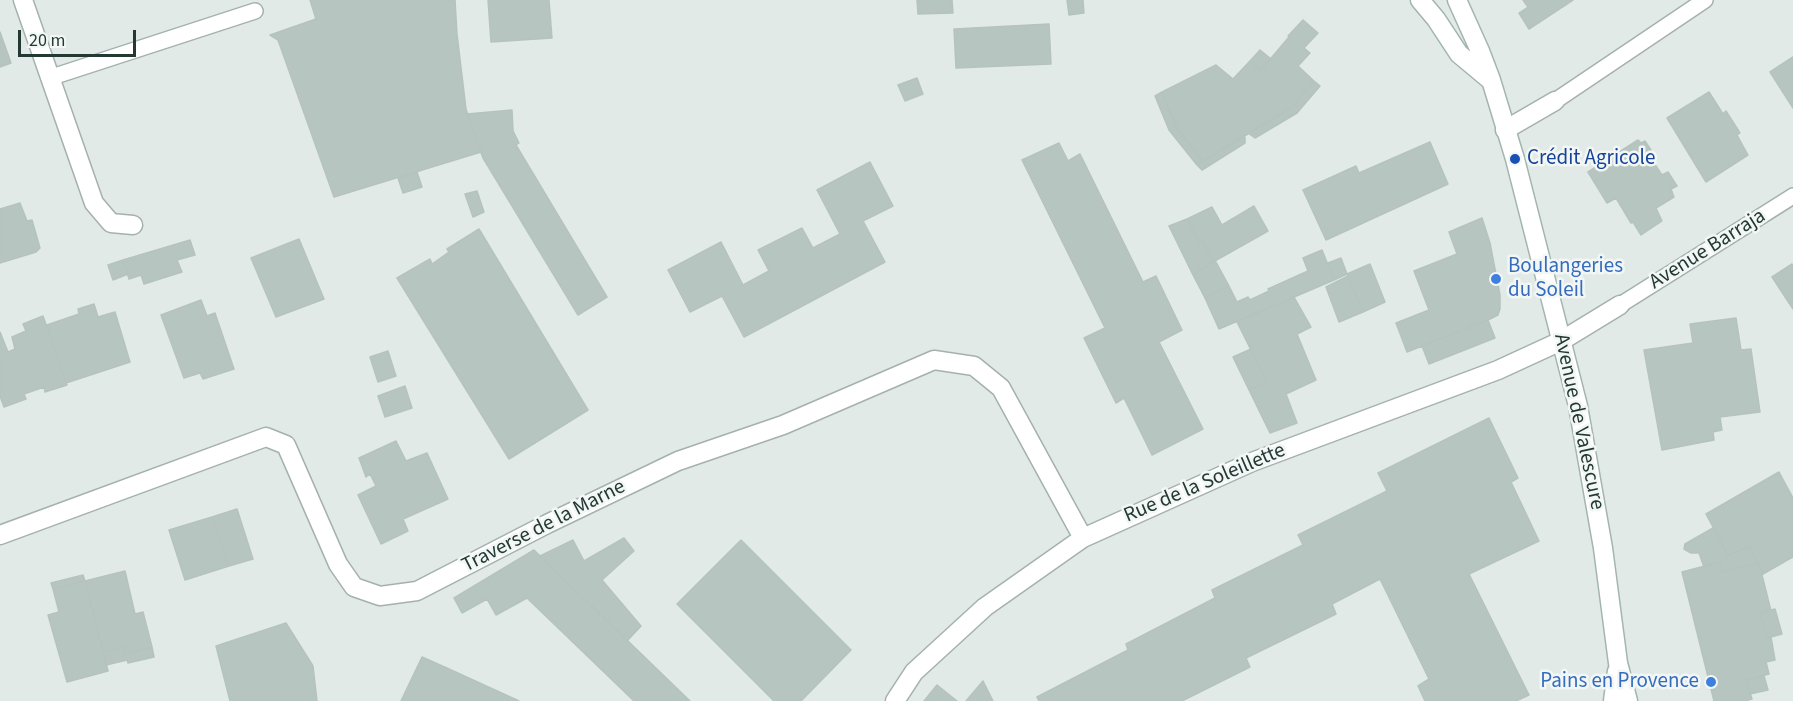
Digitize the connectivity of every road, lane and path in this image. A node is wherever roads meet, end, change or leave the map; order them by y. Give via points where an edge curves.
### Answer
1 (23, 0) edge
2 (1420, 0) edge
3 (1704, 0) edge
4 (1460, 3) edge
5 (255, 11) dead end
6 (49, 78) junction
7 (1491, 80) junction
8 (1555, 101) joint
9 (1505, 129) junction
10 (1793, 196) edge
11 (133, 225) dead end
12 (1620, 305) joint
13 (1561, 341) junction
14 (0, 535) edge
15 (1083, 537) junction
16 (1618, 663) junction
17 (895, 701) edge
18 (1613, 701) edge
19 (1628, 701) edge

1 - 6 street
2 - 7 street via 1459,54
3 - 8 lane
4 - 7 street, Avenue de Valescure
5 - 6 lane
6 - 11 street via 94,203 111,223
7 - 9 street, Avenue de Valescure
8 - 9 street
9 - 13 street, Avenue de Valescure
10 - 12 lane, Avenue Barraja
12 - 13 street, Avenue Barraja
13 - 15 street, Rue de la Soleillette via 1498,370 1252,462
13 - 16 street, Avenue de Valescure via 1578,406
14 - 15 street, Traverse de la Marne via 266,437 286,446 338,564 354,587 380,596 417,591 678,461 783,425 934,360 974,366 1002,388
15 - 17 street, Rue de la Soleillette via 985,607 914,672
16 - 18 street, Avenue de Valescure
16 - 19 street, Avenue de Valescure

